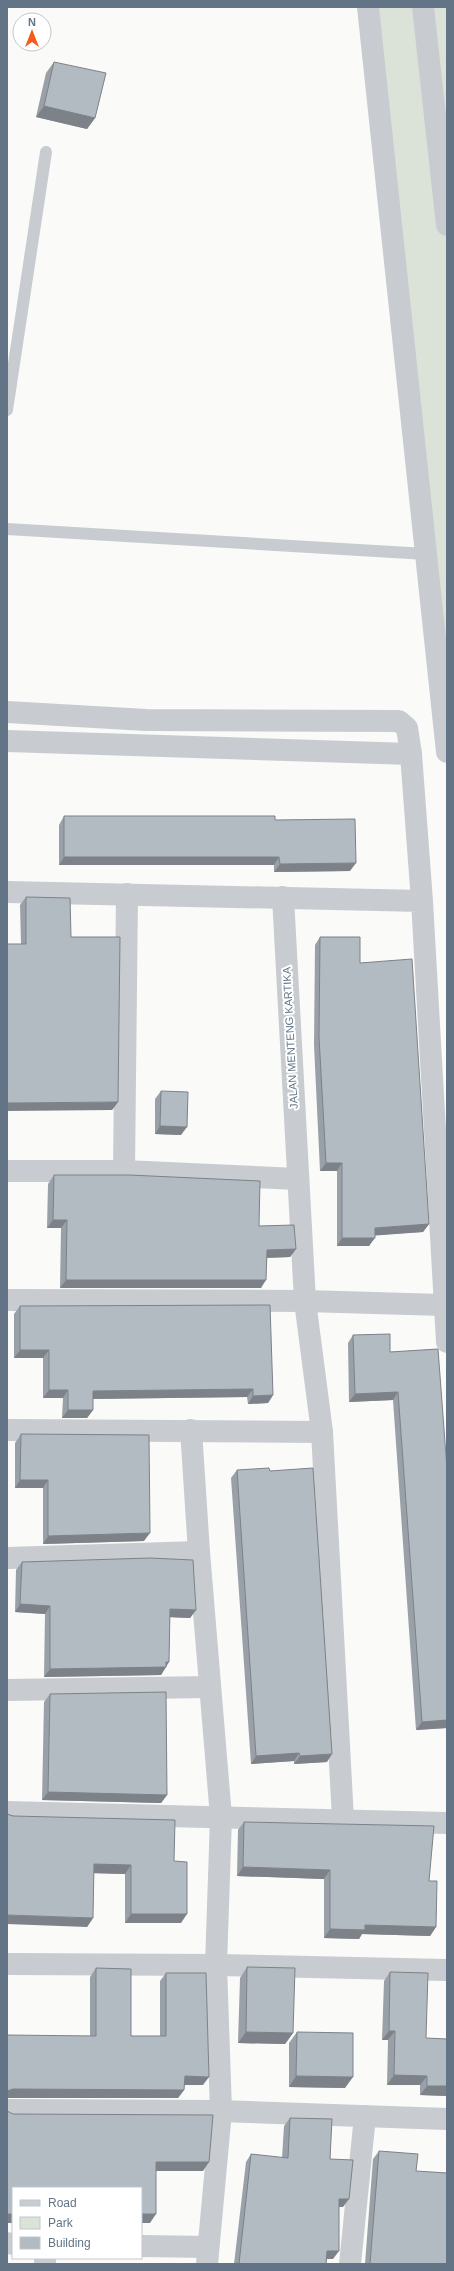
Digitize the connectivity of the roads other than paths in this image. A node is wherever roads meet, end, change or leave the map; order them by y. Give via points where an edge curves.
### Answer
1 (368, 7) edge
2 (423, 7) edge
3 (46, 152) dead end
4 (447, 225) edge
5 (7, 410) edge
6 (7, 529) edge
7 (426, 554) junction
8 (7, 712) edge
9 (7, 741) edge
10 (447, 752) edge
11 (411, 754) junction
12 (7, 892) edge
13 (127, 894) junction
14 (283, 897) junction
15 (422, 901) junction
16 (7, 1171) edge
17 (124, 1171) junction
18 (297, 1179) junction
19 (7, 1300) edge
20 (305, 1301) junction
21 (443, 1305) junction
22 (447, 1342) edge
23 (7, 1430) edge
24 (191, 1430) junction
25 (322, 1432) junction
26 (199, 1552) junction
27 (7, 1558) edge
28 (210, 1686) junction
29 (7, 1690) edge
30 (7, 1812) edge
31 (221, 1817) junction
32 (343, 1819) junction
33 (447, 1822) edge
34 (7, 1964) edge
35 (216, 1965) junction
36 (447, 1970) edge
37 (7, 2110) edge
38 (221, 2111) junction
39 (365, 2116) junction
40 (447, 2119) edge
41 (142, 2246) edge
42 (207, 2255) edge
43 (350, 2264) edge

1 - 7 street
2 - 4 street
3 - 5 lane
6 - 7 lane
7 - 10 street
8 - 11 street via 146,720 399,721 407,728
9 - 11 street
11 - 15 street
12 - 13 street
13 - 14 street
13 - 17 street
14 - 15 street
14 - 18 street, JALAN MENTENG KARTIKA
15 - 21 street
16 - 17 street
17 - 18 street
18 - 20 street, JALAN MENTENG KARTIKA
19 - 20 street
20 - 21 street
20 - 25 street, JALAN MENTENG KARTIKA
21 - 22 street
23 - 24 street
24 - 25 street
24 - 26 street
25 - 32 street, JALAN MENTENG KARTIKA
26 - 27 street
26 - 28 street
28 - 29 street
28 - 31 street
30 - 31 street
31 - 32 street
31 - 35 street
32 - 33 street
34 - 35 street
35 - 36 street
35 - 38 street
37 - 38 street
38 - 39 street
38 - 42 street
39 - 40 street
39 - 43 street
41 - 42 street

